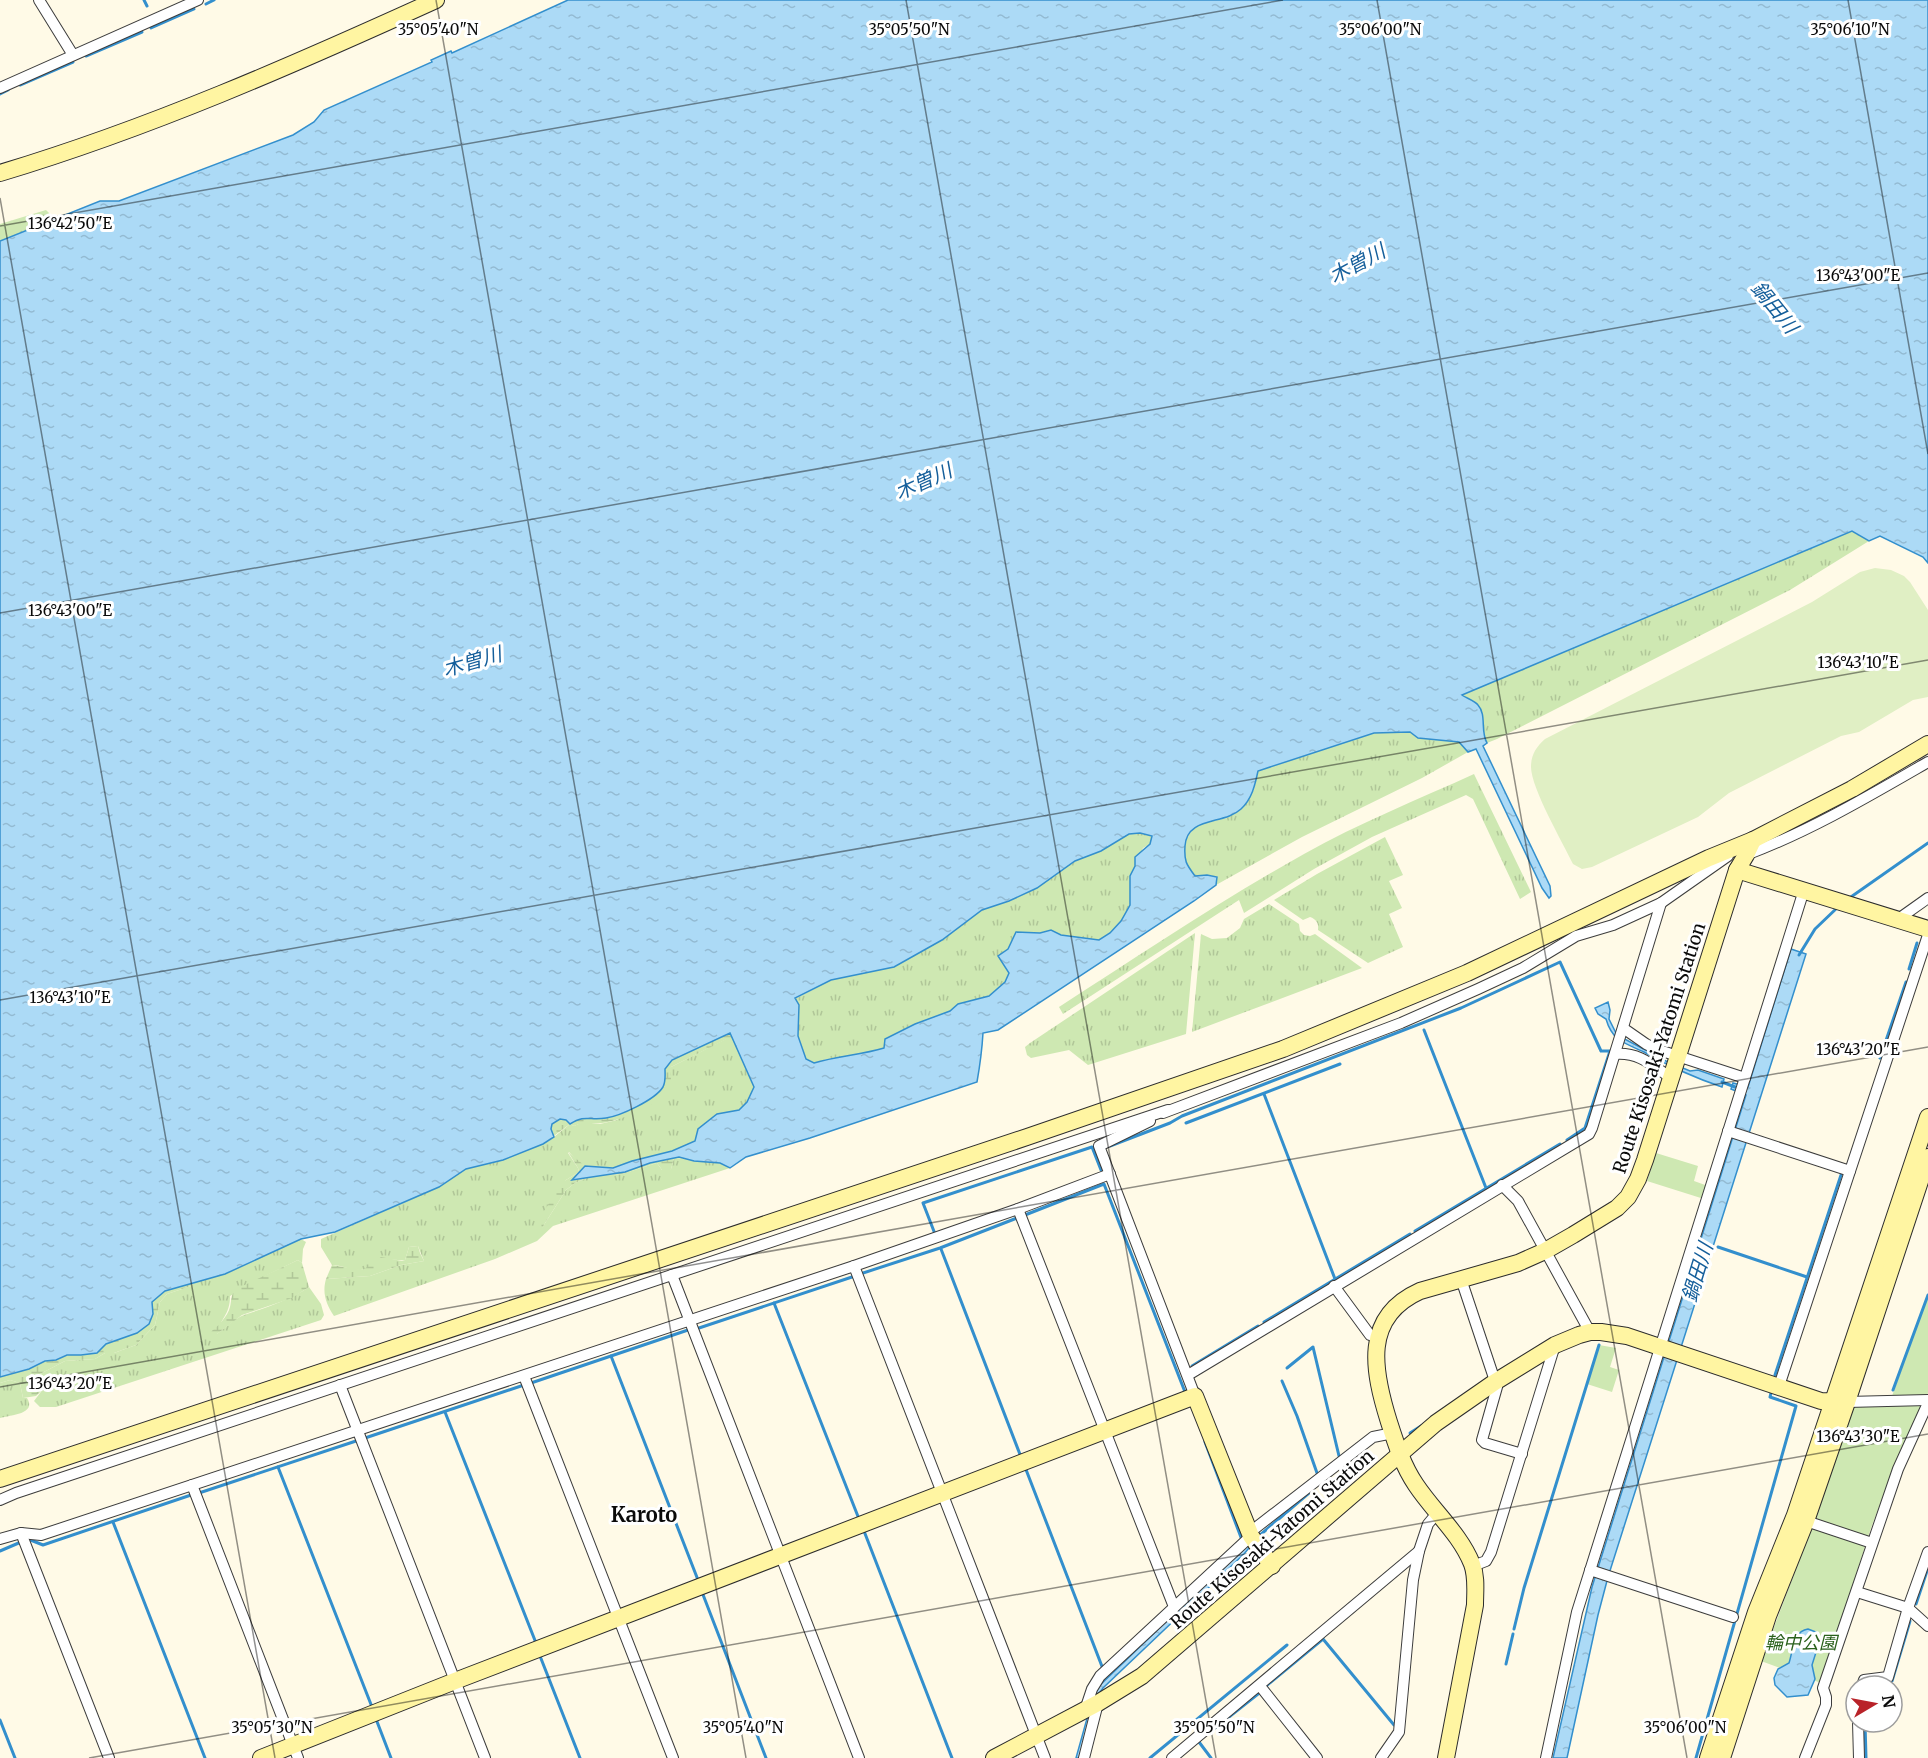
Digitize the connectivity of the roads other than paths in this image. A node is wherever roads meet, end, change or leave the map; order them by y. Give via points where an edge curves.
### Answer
1 (39, 0) edge
2 (198, 0) edge
3 (436, 0) edge
4 (73, 55) junction
5 (0, 88) edge
6 (0, 173) edge
7 (1928, 744) edge
8 (1928, 762) edge
9 (1750, 848) junction
10 (1737, 870) junction
11 (1804, 890) junction
12 (1928, 898) edge
13 (1661, 903) junction
14 (1897, 921) junction
15 (1928, 929) edge
16 (1928, 935) edge
17 (1619, 1040) junction
18 (1675, 1066) junction
19 (1744, 1081) junction
20 (1168, 1110) junction
21 (1928, 1117) edge
22 (1730, 1132) junction
23 (1928, 1157) edge
24 (1850, 1171) junction
25 (1110, 1174) junction
26 (1502, 1185) junction
27 (1018, 1209) junction
28 (1545, 1251) junction
29 (854, 1266) junction
30 (672, 1275) junction
31 (1461, 1279) junction
32 (1334, 1286) junction
33 (689, 1321) junction
34 (1590, 1332) junction
35 (1377, 1337) junction
36 (1555, 1345) junction
37 (1660, 1347) junction
38 (1188, 1375) junction
39 (524, 1376) junction
40 (1495, 1382) junction
41 (340, 1385) junction
42 (1779, 1386) junction
43 (1195, 1396) junction
44 (1840, 1402) junction
45 (1928, 1402) edge
46 (1105, 1429) junction
47 (357, 1431) junction
48 (1392, 1432) junction
49 (1400, 1454) junction
50 (1522, 1454) junction
51 (0, 1479) edge
52 (192, 1485) junction
53 (942, 1494) junction
54 (0, 1500) edge
55 (1438, 1512) junction
56 (1806, 1521) junction
57 (21, 1533) junction
58 (0, 1539) edge
59 (1253, 1539) junction
60 (1872, 1543) junction
61 (1419, 1551) junction
62 (1928, 1552) edge
63 (780, 1555) junction
64 (1272, 1566) junction
65 (1473, 1566) junction
66 (1593, 1571) junction
67 (1857, 1592) junction
68 (1174, 1607) junction
69 (1908, 1608) junction
70 (1733, 1617) dead end
71 (618, 1619) junction
72 (1928, 1626) edge
73 (1889, 1674) edge
74 (455, 1681) junction
75 (1260, 1686) junction
76 (1092, 1706) junction
77 (1858, 1734) edge
78 (1037, 1735) junction
79 (295, 1752) edge
80 (109, 1758) edge
81 (261, 1758) edge
82 (485, 1758) edge
83 (673, 1758) edge
84 (859, 1758) edge
85 (994, 1758) edge
86 (1045, 1758) edge
87 (1084, 1758) edge
88 (1172, 1758) edge
89 (1317, 1758) edge
90 (1381, 1758) edge
91 (1446, 1758) edge
92 (1546, 1758) edge
93 (1708, 1758) edge
94 (1722, 1758) edge
95 (1805, 1758) edge
96 (1859, 1758) edge

1 - 4 street
2 - 4 street
3 - 6 street via 191,107
4 - 5 street
7 - 9 street
8 - 9 street via 1778,843
9 - 10 street, Route Kisosaki-Yatomi Station
9 - 13 street
9 - 51 street via 1709,858 1467,973 1283,1049
10 - 11 street
10 - 18 street, Route Kisosaki-Yatomi Station
11 - 14 street
11 - 19 street
12 - 14 street
13 - 17 street
13 - 20 street via 1613,925 1576,936 1523,968 1401,1023
14 - 15 street
16 - 24 street
17 - 18 street via 1646,1044
17 - 18 street via 1628,1053
17 - 26 street via 1589,1134
18 - 19 street
18 - 28 street, Route Kisosaki-Yatomi Station via 1638,1179 1628,1197 1617,1208
19 - 22 street
20 - 25 street via 1099,1146
20 - 30 street
21 - 44 street
22 - 24 street
22 - 37 street
23 - 44 street
24 - 42 street
25 - 27 street
25 - 38 street
26 - 28 street via 1518,1201
26 - 32 street
27 - 29 street
27 - 46 street
28 - 31 street, Route Kisosaki-Yatomi Station
28 - 34 street
29 - 33 street
29 - 53 street
30 - 33 street
30 - 41 street
31 - 35 street, Route Kisosaki-Yatomi Station via 1408,1296 1388,1316
31 - 40 street
32 - 35 street via 1370,1335
32 - 38 street
33 - 39 street
33 - 63 street
34 - 36 street
34 - 37 street via 1613,1333
35 - 48 street, Route Kisosaki-Yatomi Station via 1376,1371
36 - 40 street
36 - 50 street
37 - 42 street
37 - 66 street
38 - 43 street
39 - 47 street
39 - 71 street
40 - 49 street
40 - 50 street via 1497,1387 1482,1440
41 - 47 street
41 - 54 street
42 - 44 street via 1821,1401
43 - 46 street
43 - 59 street
44 - 45 street
44 - 56 street
44 - 93 street via 1756,1612
45 - 60 street via 1898,1469
46 - 53 street
46 - 68 street
47 - 52 street
47 - 74 street
48 - 49 street, Route Kisosaki-Yatomi Station
48 - 59 street via 1373,1437
49 - 55 street via 1416,1485
49 - 64 street, Route Kisosaki-Yatomi Station
50 - 65 street via 1491,1552 1486,1561
52 - 57 street via 41,1535
52 - 79 street
53 - 63 street
53 - 78 street
55 - 61 street via 1428,1524
55 - 65 street
56 - 60 street
56 - 94 street via 1768,1616
57 - 58 street
57 - 80 street
59 - 64 street
59 - 68 street
60 - 67 street
61 - 75 street
61 - 90 street via 1400,1732
62 - 69 street
63 - 71 street
63 - 84 street
64 - 76 street, Route Kisosaki-Yatomi Station via 1142,1676
65 - 91 street via 1475,1605
66 - 70 street
66 - 92 street via 1578,1612
67 - 69 street
67 - 95 street via 1823,1688 1826,1705
68 - 76 street via 1100,1676 1092,1689
69 - 72 street
69 - 73 street
71 - 74 street
71 - 83 street
74 - 79 street
74 - 82 street
75 - 88 street
75 - 89 street
76 - 78 street, Route Kisosaki-Yatomi Station
76 - 87 street
77 - 96 street
78 - 85 street, Route Kisosaki-Yatomi Station
78 - 86 street
79 - 81 street

